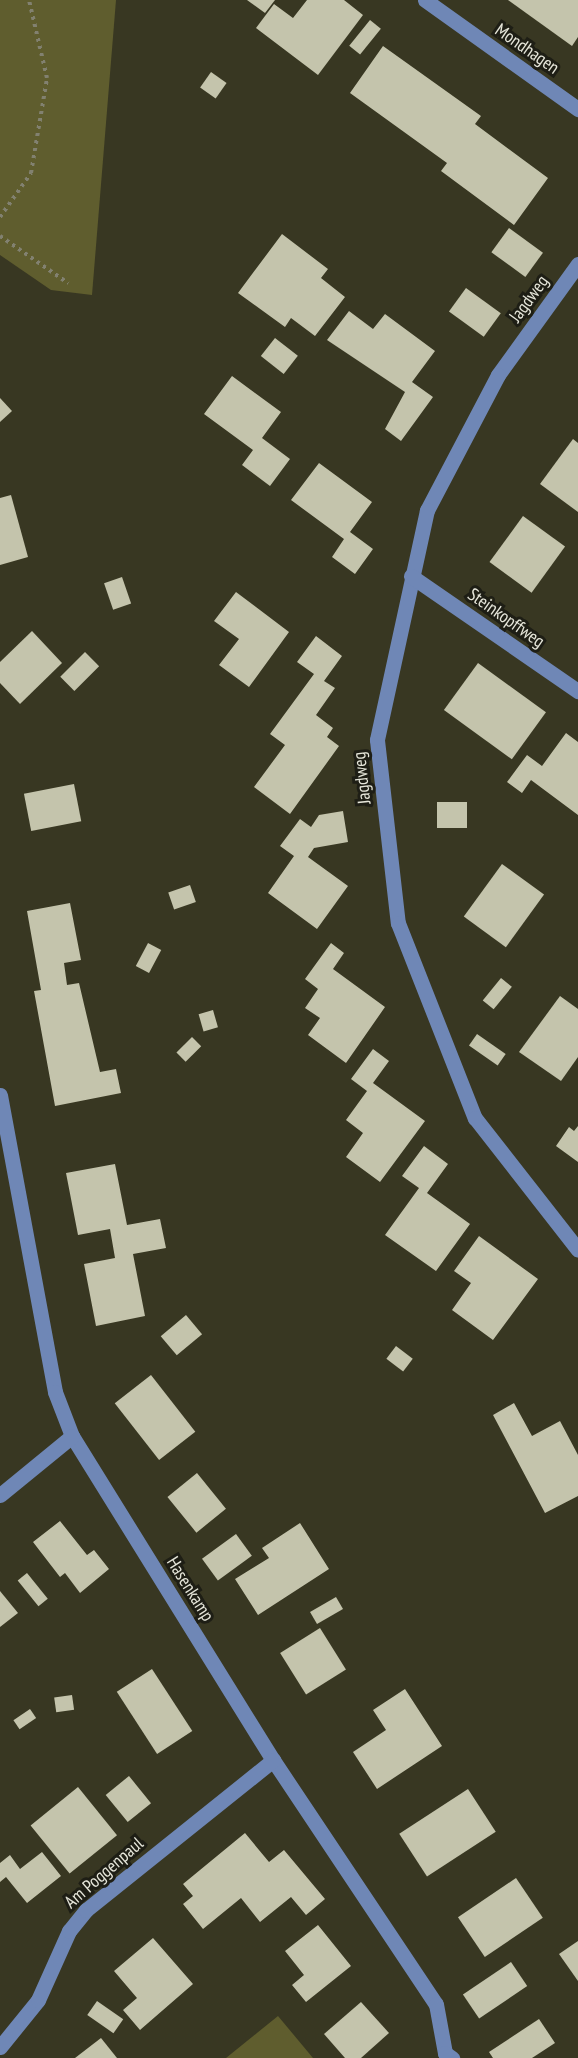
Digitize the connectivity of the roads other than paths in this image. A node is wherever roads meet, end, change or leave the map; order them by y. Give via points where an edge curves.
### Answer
1 (425, 0) edge
2 (578, 109) edge
3 (578, 264) edge
4 (411, 576) junction
5 (578, 692) edge
6 (0, 1095) edge
7 (578, 1250) edge
8 (72, 1436) junction
9 (0, 1495) edge
10 (273, 1760) junction
11 (0, 2047) edge
12 (447, 2056) edge

1 - 2 street, Mondhagen
3 - 4 street, Jagdweg via 498,375 427,510
4 - 5 street, Steinkopffweg
4 - 7 street, Jagdweg via 377,740 398,923 475,1118
6 - 8 street, Hasenkamp via 55,1392
8 - 9 street
8 - 10 street, Hasenkamp
10 - 11 street, Am Poggenpaul via 86,1910 69,1931 38,2000
10 - 12 street, Hasenkamp via 436,2004

